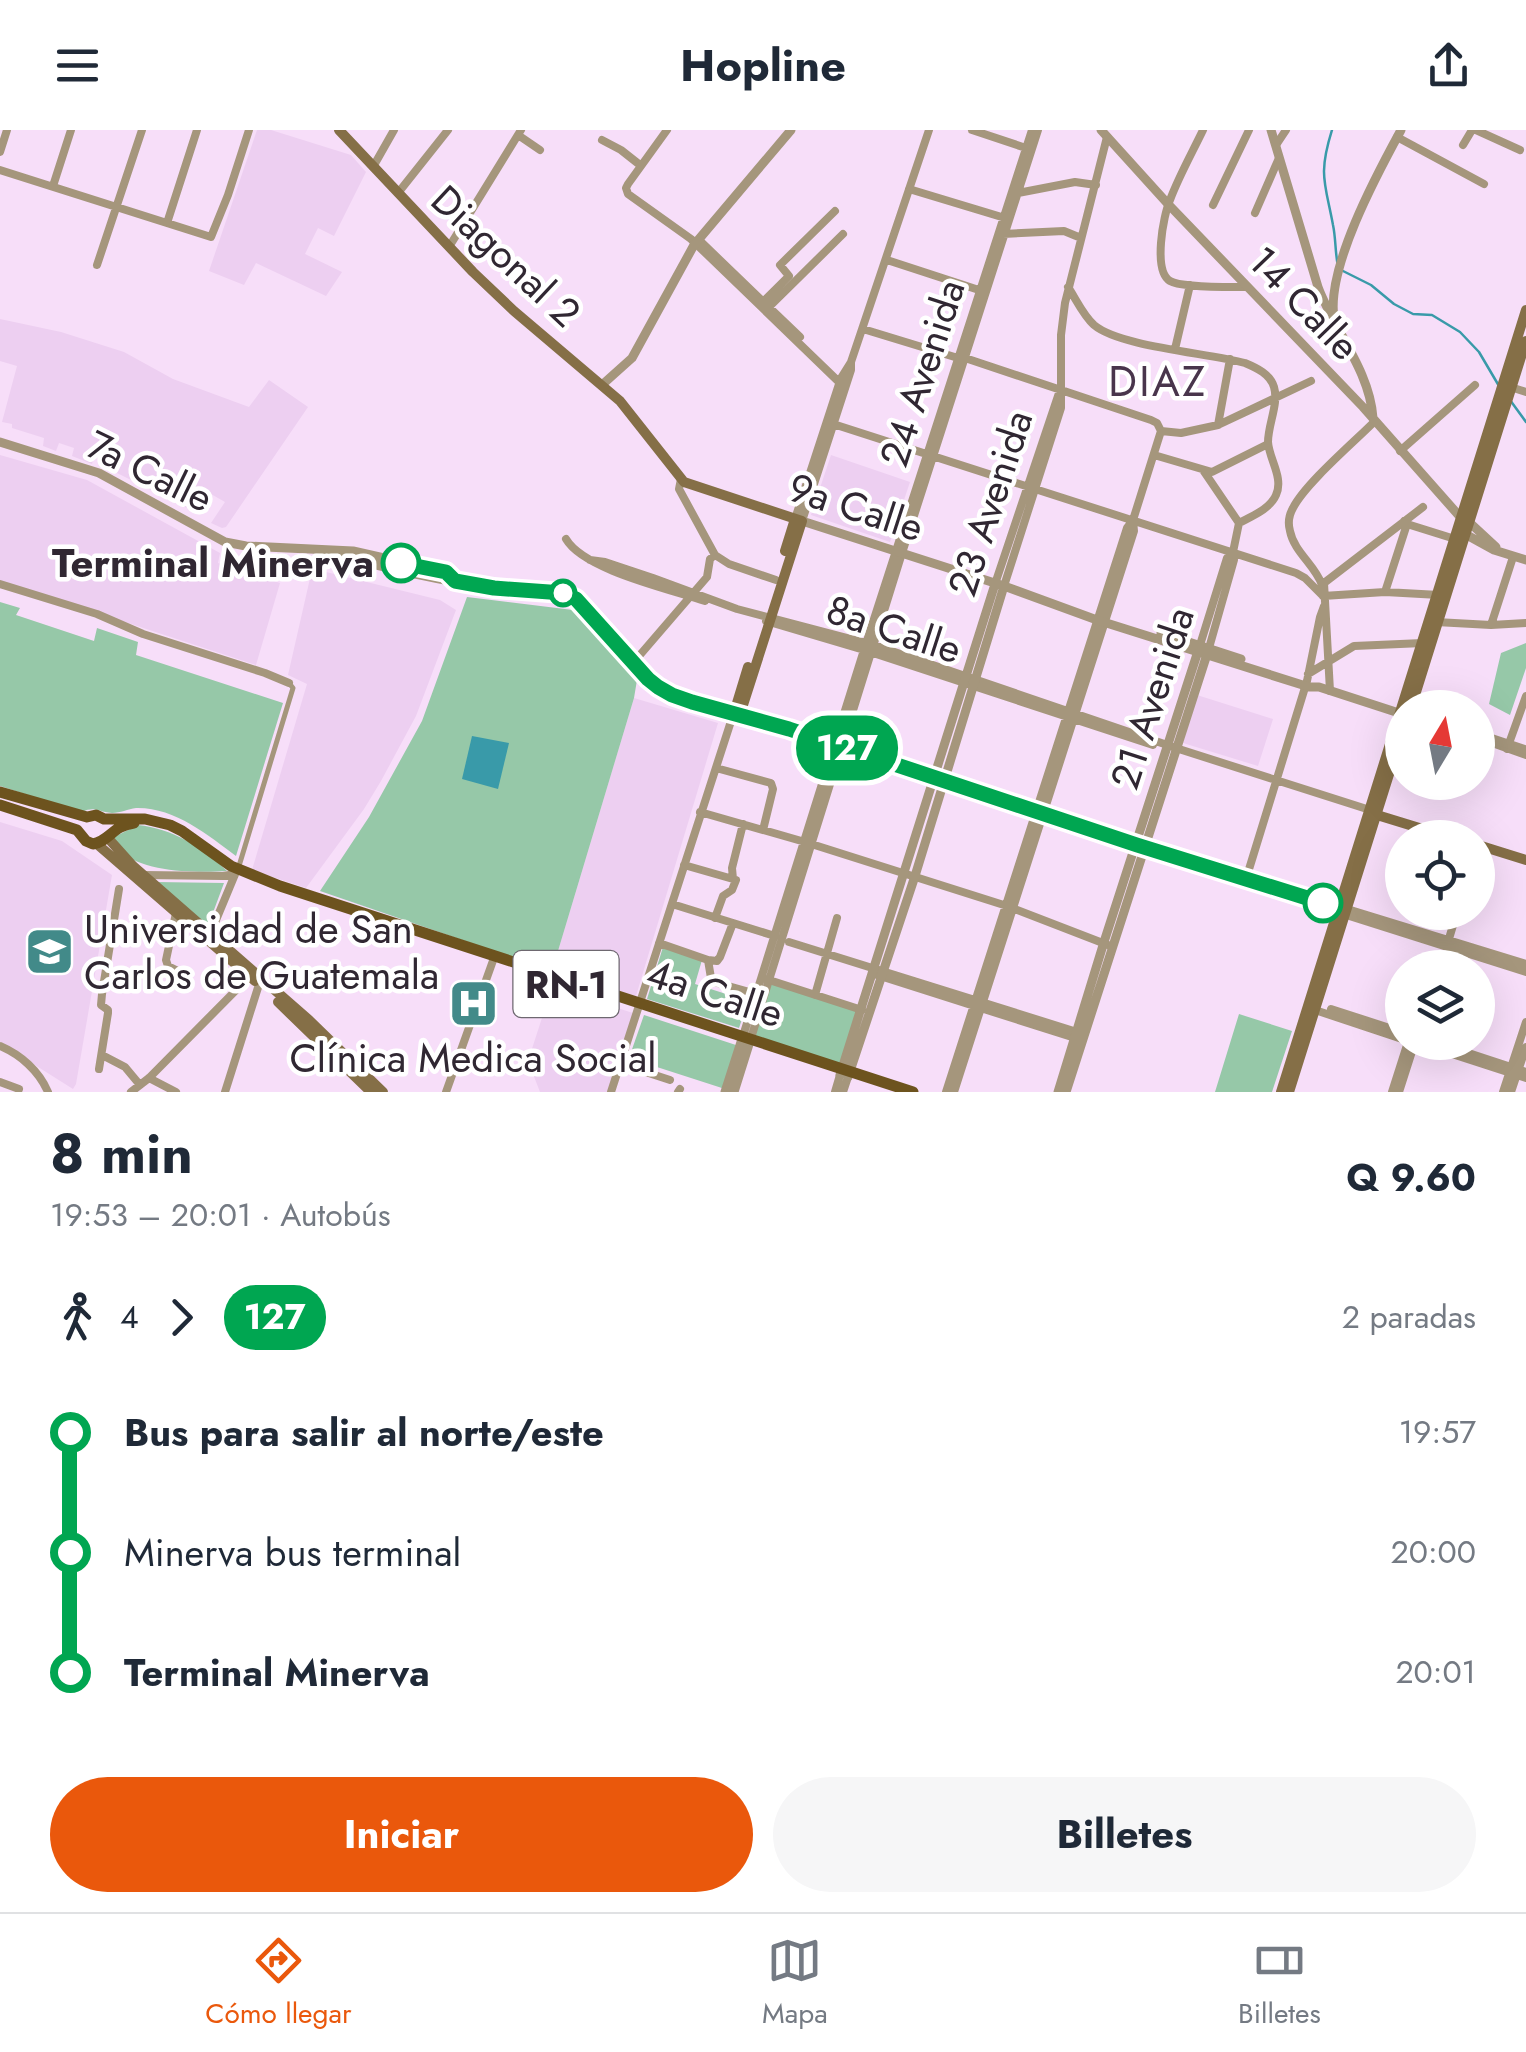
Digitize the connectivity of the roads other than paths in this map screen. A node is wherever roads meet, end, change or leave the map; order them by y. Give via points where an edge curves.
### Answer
1 (7, 130) edge
2 (71, 130) edge
3 (142, 130) edge
4 (197, 130) edge
5 (248, 130) edge
6 (340, 130) edge
7 (394, 130) edge
8 (448, 130) edge
9 (666, 130) edge
10 (791, 130) edge
11 (928, 130) edge
12 (972, 130) edge
13 (1035, 130) edge
14 (1119, 130) edge
15 (1204, 130) edge
16 (1249, 130) edge
17 (1272, 130) edge
18 (1286, 130) edge
19 (1474, 130) edge
20 (520, 132) edge
21 (1399, 133) edge
22 (1107, 136) edge
23 (602, 140) dead end
24 (1463, 144) dead end
25 (1276, 146) junction
26 (1026, 148) junction
27 (540, 150) dead end
28 (1520, 150) dead end
29 (0, 152) edge
30 (1279, 158) junction
31 (640, 165) junction
32 (373, 167) junction
33 (0, 170) edge
34 (1484, 184) dead end
35 (1096, 185) junction
36 (53, 186) junction
37 (909, 189) junction
38 (1018, 193) junction
39 (397, 194) junction
40 (1168, 204) junction
41 (1213, 205) dead end
42 (117, 207) junction
43 (835, 211) dead end
44 (1254, 213) dead end
45 (1006, 219) junction
46 (167, 222) junction
47 (843, 234) dead end
48 (1001, 234) junction
49 (1081, 238) junction
50 (696, 242) junction
51 (449, 247) junction
52 (887, 260) junction
53 (97, 266) dead end
54 (1190, 285) junction
55 (1068, 286) junction
56 (1247, 287) junction
57 (983, 291) junction
58 (766, 304) junction
59 (1526, 310) edge
60 (864, 329) junction
61 (1338, 330) junction
62 (1526, 341) edge
63 (1176, 349) junction
64 (962, 358) junction
65 (1230, 359) junction
66 (844, 381) junction
67 (1311, 382) dead end
68 (603, 384) junction
69 (1475, 385) dead end
70 (1507, 387) junction
71 (1060, 390) junction
72 (1526, 392) edge
73 (1275, 397) junction
74 (1374, 422) junction
75 (830, 423) junction
76 (1218, 426) junction
77 (1161, 429) junction
78 (0, 442) edge
79 (1268, 444) junction
80 (1400, 451) junction
81 (1154, 455) junction
82 (930, 456) junction
83 (1202, 470) junction
84 (681, 479) junction
85 (1032, 488) junction
86 (1423, 507) dead end
87 (799, 520) junction
88 (1134, 520) junction
89 (1239, 523) junction
90 (1406, 523) junction
91 (1463, 529) junction
92 (566, 538) dead end
93 (712, 552) junction
94 (899, 552) junction
95 (1232, 552) junction
96 (1512, 556) junction
97 (1526, 560) edge
98 (776, 580) junction
99 (0, 584) edge
100 (1000, 585) junction
101 (1385, 592) junction
102 (692, 594) junction
103 (1442, 596) junction
104 (1323, 597) junction
105 (1102, 618) junction
106 (767, 619) junction
107 (1434, 622) junction
108 (1526, 623) edge
109 (1492, 625) junction
110 (1424, 643) junction
111 (869, 648) junction
112 (1203, 650) junction
113 (1328, 662) junction
114 (633, 663) junction
115 (970, 681) junction
116 (289, 683) joint
117 (1313, 684) junction
118 (1415, 690) edge
119 (1526, 696) edge
120 (1385, 708) edge
121 (733, 715) junction
122 (1072, 715) junction
123 (1495, 742) edge
124 (838, 745) junction
125 (1508, 746) junction
126 (1174, 748) junction
127 (1526, 753) edge
128 (716, 768) junction
129 (940, 778) junction
130 (1278, 781) junction
131 (1385, 782) edge
132 (0, 792) edge
133 (0, 805) edge
134 (1041, 811) junction
135 (700, 812) junction
136 (1374, 813) junction
137 (88, 817) junction
138 (104, 819) junction
139 (1396, 820) edge
140 (743, 824) junction
141 (763, 830) junction
142 (82, 834) junction
143 (104, 838) junction
144 (809, 843) junction
145 (1141, 846) junction
146 (1495, 851) edge
147 (1526, 860) edge
148 (684, 865) junction
149 (236, 872) junction
150 (144, 874) junction
151 (910, 875) junction
152 (733, 879) junction
153 (1248, 880) junction
154 (119, 889) dead end
155 (672, 904) junction
156 (1010, 907) junction
157 (1341, 910) junction
158 (176, 914) junction
159 (716, 918) junction
160 (837, 918) dead end
161 (733, 923) junction
162 (1450, 930) edge
163 (776, 936) junction
164 (209, 937) junction
165 (788, 942) dead end
166 (1446, 942) junction
167 (659, 944) junction
168 (1108, 945) junction
169 (826, 954) junction
170 (494, 958) junction
171 (708, 960) junction
172 (1526, 968) edge
173 (878, 973) junction
174 (256, 978) junction
175 (765, 979) junction
176 (181, 982) dead end
177 (746, 991) dead end
178 (815, 995) junction
179 (979, 1004) junction
180 (639, 1005) junction
181 (1312, 1006) junction
182 (862, 1010) junction
183 (1526, 1022) edge
184 (1385, 1032) edge
185 (1076, 1035) junction
186 (746, 1040) junction
187 (0, 1046) edge
188 (1526, 1047) edge
189 (102, 1055) junction
190 (1403, 1060) edge
191 (1475, 1060) edge
192 (1483, 1060) edge
193 (621, 1064) junction
194 (99, 1069) dead end
195 (1518, 1073) edge
196 (845, 1074) junction
197 (361, 1077) junction
198 (149, 1078) junction
199 (670, 1080) dead end
200 (0, 1082) edge
201 (140, 1085) junction
202 (19, 1089) dead end
203 (48, 1092) edge
204 (130, 1092) edge
205 (176, 1092) edge
206 (225, 1092) edge
207 (350, 1092) edge
208 (371, 1092) edge
209 (382, 1092) edge
210 (446, 1092) edge
211 (612, 1092) edge
212 (725, 1092) edge
213 (734, 1092) edge
214 (835, 1092) edge
215 (843, 1092) edge
216 (893, 1092) edge
217 (913, 1092) edge
218 (950, 1092) edge
219 (1058, 1092) edge
220 (1066, 1092) edge
221 (1281, 1092) edge
222 (1288, 1092) edge
223 (1396, 1092) edge
224 (1503, 1092) edge
225 (1511, 1092) edge

1 - 29 street
2 - 36 street
3 - 42 street
4 - 46 street
5 - 46 street via 212,237
6 - 32 main road, Diagonal 2
7 - 32 street
8 - 39 street
9 - 31 street
10 - 50 street
11 - 37 street
12 - 26 street
13 - 26 street, 24 Avenida
13 - 38 street, 24 Avenida
14 - 22 street, 23 Avenida
15 - 40 street
16 - 41 street
17 - 25 street
18 - 25 street
19 - 24 street
19 - 28 street
20 - 27 street
20 - 51 street
21 - 34 street
21 - 61 street via 1368,191 1336,282 1332,308
22 - 35 street, 23 Avenida
22 - 40 street, 14 Calle
23 - 31 street
25 - 30 street
26 - 45 street, 24 Avenida
30 - 44 street
30 - 61 street
31 - 50 street via 626,190 630,197
32 - 39 main road, Diagonal 2
33 - 36 street
35 - 38 street via 1075,182
35 - 49 street, 23 Avenida
36 - 42 street
37 - 45 street
37 - 52 street
38 - 45 street, 24 Avenida
39 - 51 main road, Diagonal 2
40 - 54 street via 1159,262 1169,281
40 - 56 street, 14 Calle
42 - 46 street
42 - 53 street
43 - 58 street via 780,265 789,276
45 - 48 street, 24 Avenida
47 - 58 street
48 - 49 street via 1064,230
48 - 57 street, 24 Avenida
49 - 55 street, 23 Avenida
50 - 58 street
50 - 66 street
50 - 68 street via 632,358
51 - 68 main road, Diagonal 2
52 - 57 street
52 - 60 street
54 - 56 street
54 - 63 street
55 - 63 street via 1100,329
55 - 71 street, 23 Avenida
56 - 74 street, 14 Calle
57 - 64 street, 24 Avenida
58 - 66 street
59 - 70 main road
60 - 64 street
60 - 66 street
61 - 74 street via 1370,397
62 - 70 main road
63 - 65 street
64 - 71 street
64 - 82 street, 24 Avenida
65 - 73 street via 1259,369 1272,381
65 - 76 street
66 - 75 street
67 - 73 street
68 - 84 main road, Diagonal 2
69 - 80 street
70 - 72 street
70 - 91 main road
71 - 77 street
71 - 85 street, 23 Avenida via 1062,408
73 - 76 street
73 - 79 street
74 - 80 street, 14 Calle
74 - 104 street via 1291,513 1291,536 1320,578
75 - 82 street
75 - 87 street
76 - 77 street
77 - 81 street
78 - 114 street, 7a Calle via 100,473 225,542 353,551 446,572 455,581 563,593
79 - 83 street via 1219,471
79 - 89 street via 1276,495
80 - 91 street, 14 Calle
81 - 83 street
81 - 88 street
82 - 85 street
82 - 94 street, 24 Avenida
83 - 89 street
84 - 87 main road, 9a Calle
84 - 93 street via 679,489
85 - 88 street
85 - 100 street, 23 Avenida
86 - 90 street
87 - 94 street, 9a Calle
87 - 98 main road
87 - 106 main road
88 - 95 street
88 - 105 street
89 - 95 street, 21 Avenida
90 - 91 street
90 - 101 street
90 - 104 street via 1328,578
91 - 96 street, 14 Calle
91 - 103 main road
92 - 102 street, 8a Calle via 590,560
93 - 98 street, 8a Calle
93 - 102 street via 709,574
94 - 100 street, 9a Calle
94 - 111 street, 24 Avenida
95 - 104 street via 1301,576
95 - 112 street, 21 Avenida
96 - 97 street, 14 Calle
96 - 109 street
98 - 106 main road
99 - 116 street
100 - 105 street, 9a Calle
100 - 115 street, 23 Avenida
101 - 103 street
101 - 104 street
102 - 106 street, 8a Calle
102 - 114 street
103 - 107 main road
104 - 113 street
104 - 117 street
105 - 112 street, 9a Calle
105 - 122 street
106 - 111 street, 8a Calle
106 - 121 main road via 744,705
107 - 109 street
107 - 110 main road
107 - 118 main road
108 - 109 street
110 - 113 street via 1354,646
110 - 136 main road
111 - 115 street, 8a Calle
111 - 124 street, 24 Avenida
112 - 117 street, 9a Calle
112 - 126 street, 21 Avenida
113 - 117 street
113 - 117 street
114 - 121 street, 7a Calle via 672,695
115 - 122 street, 8a Calle
115 - 129 street, 23 Avenida
116 - 149 street via 293,688
117 - 120 street, 9a Calle
117 - 130 street
119 - 125 street
121 - 124 main road, 7a Calle
121 - 128 street
122 - 126 street, 8a Calle
122 - 134 street
123 - 125 street
124 - 129 main road, 7a Calle
124 - 144 street, 24 Avenida
125 - 127 street
126 - 130 street, 8a Calle
126 - 145 street, 21 Avenida
128 - 135 street
128 - 141 street via 771,783
129 - 134 main road, 7a Calle
129 - 151 street, 23 Avenida
130 - 136 street, 8a Calle
130 - 153 street
131 - 136 main road
132 - 137 main road, RN-1
133 - 142 main road
134 - 145 main road, 7a Calle
134 - 156 street
135 - 140 street
135 - 148 street
136 - 139 main road, 8a Calle
136 - 157 main road
137 - 138 main road, RN-1
137 - 142 main road
138 - 143 main road
138 - 149 main road, 4a Calle / RN-1 via 170,825
140 - 141 street
140 - 152 street
141 - 144 street
142 - 143 main road via 86,840
143 - 149 main road, 4a Calle / RN-1 via 124,825 162,827
143 - 150 main road
143 - 158 main road
144 - 151 street
144 - 163 street, 24 Avenida
144 - 175 street, 24 Avenida
145 - 153 main road, 7a Calle
145 - 168 street, 21 Avenida
146 - 147 main road
148 - 152 street
148 - 155 street
149 - 150 street
149 - 164 street
149 - 170 main road, 4a Calle / RN-1
150 - 164 main road
151 - 156 street
151 - 173 street, 23 Avenida
152 - 159 street
153 - 157 main road, 7a Calle
154 - 189 street via 101,1005 108,1010
155 - 159 street
155 - 167 street
156 - 168 street
156 - 179 street
157 - 166 street, 7a Calle
157 - 181 main road
158 - 164 main road
158 - 176 street via 166,960 182,974
159 - 161 street
160 - 169 street
161 - 163 street
161 - 171 street via 720,957
162 - 166 street
163 - 175 street, 24 Avenida
164 - 174 main road
165 - 169 street
166 - 172 street, 7a Calle
167 - 171 street
167 - 180 street
168 - 185 street, 21 Avenida
168 - 220 street, 21 Avenida
169 - 173 street
169 - 178 street
170 - 180 main road, 4a Calle / RN-1
170 - 210 street
171 - 177 street via 714,982
173 - 179 street
173 - 182 street, 23 Avenida
173 - 196 street, 23 Avenida
174 - 197 main road
174 - 198 street
174 - 206 street
175 - 178 street
175 - 186 street, 24 Avenida
178 - 182 street
179 - 185 street
179 - 218 street
180 - 186 main road, 4a Calle / RN-1
180 - 193 street
181 - 184 street
181 - 221 main road
181 - 222 main road
182 - 196 street, 23 Avenida
183 - 195 street
185 - 219 street, 21 Avenida
186 - 196 main road, 4a Calle / RN-1
186 - 212 street, 24 Avenida
186 - 213 street, 24 Avenida
187 - 203 street via 39,1073
188 - 195 street
189 - 194 street
189 - 201 street
190 - 223 street
191 - 195 street
192 - 195 street
193 - 199 street
193 - 211 street
195 - 224 street
195 - 225 street
196 - 214 street, 23 Avenida
196 - 215 street, 23 Avenida
196 - 216 main road, 4a Calle / RN-1
196 - 217 main road, 4a Calle / RN-1
197 - 207 street
197 - 208 main road
197 - 209 main road
198 - 201 street
198 - 205 street
200 - 202 street
201 - 204 street

